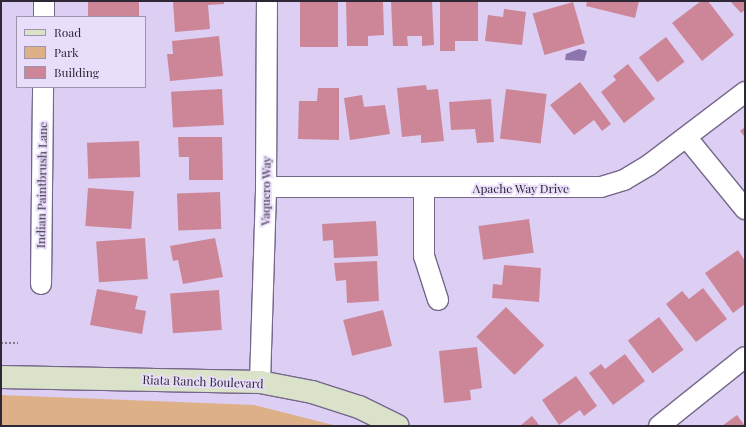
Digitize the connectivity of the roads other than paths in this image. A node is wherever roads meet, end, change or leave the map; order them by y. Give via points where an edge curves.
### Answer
1 (44, 1) edge
2 (267, 1) edge
3 (44, 16) edge
4 (43, 88) edge
5 (745, 92) edge
6 (687, 138) junction
7 (266, 186) junction
8 (424, 188) junction
9 (745, 209) edge
10 (41, 284) dead end
11 (438, 300) dead end
12 (745, 357) edge
13 (1, 377) edge
14 (260, 382) junction
15 (398, 426) edge
16 (659, 426) edge

1 - 3 street
2 - 7 street, Vaquero Way
4 - 10 street, Indian Paintbrush Lane
5 - 6 street, Apache Way Drive
6 - 8 street, Apache Way Drive via 624,180 601,187
6 - 9 street
7 - 8 street, Apache Way Drive
7 - 14 street, Vaquero Way
8 - 11 street via 424,256
12 - 16 street
13 - 14 street, Riata Ranch Boulevard
14 - 15 street, Riata Ranch Boulevard via 312,392 359,407

